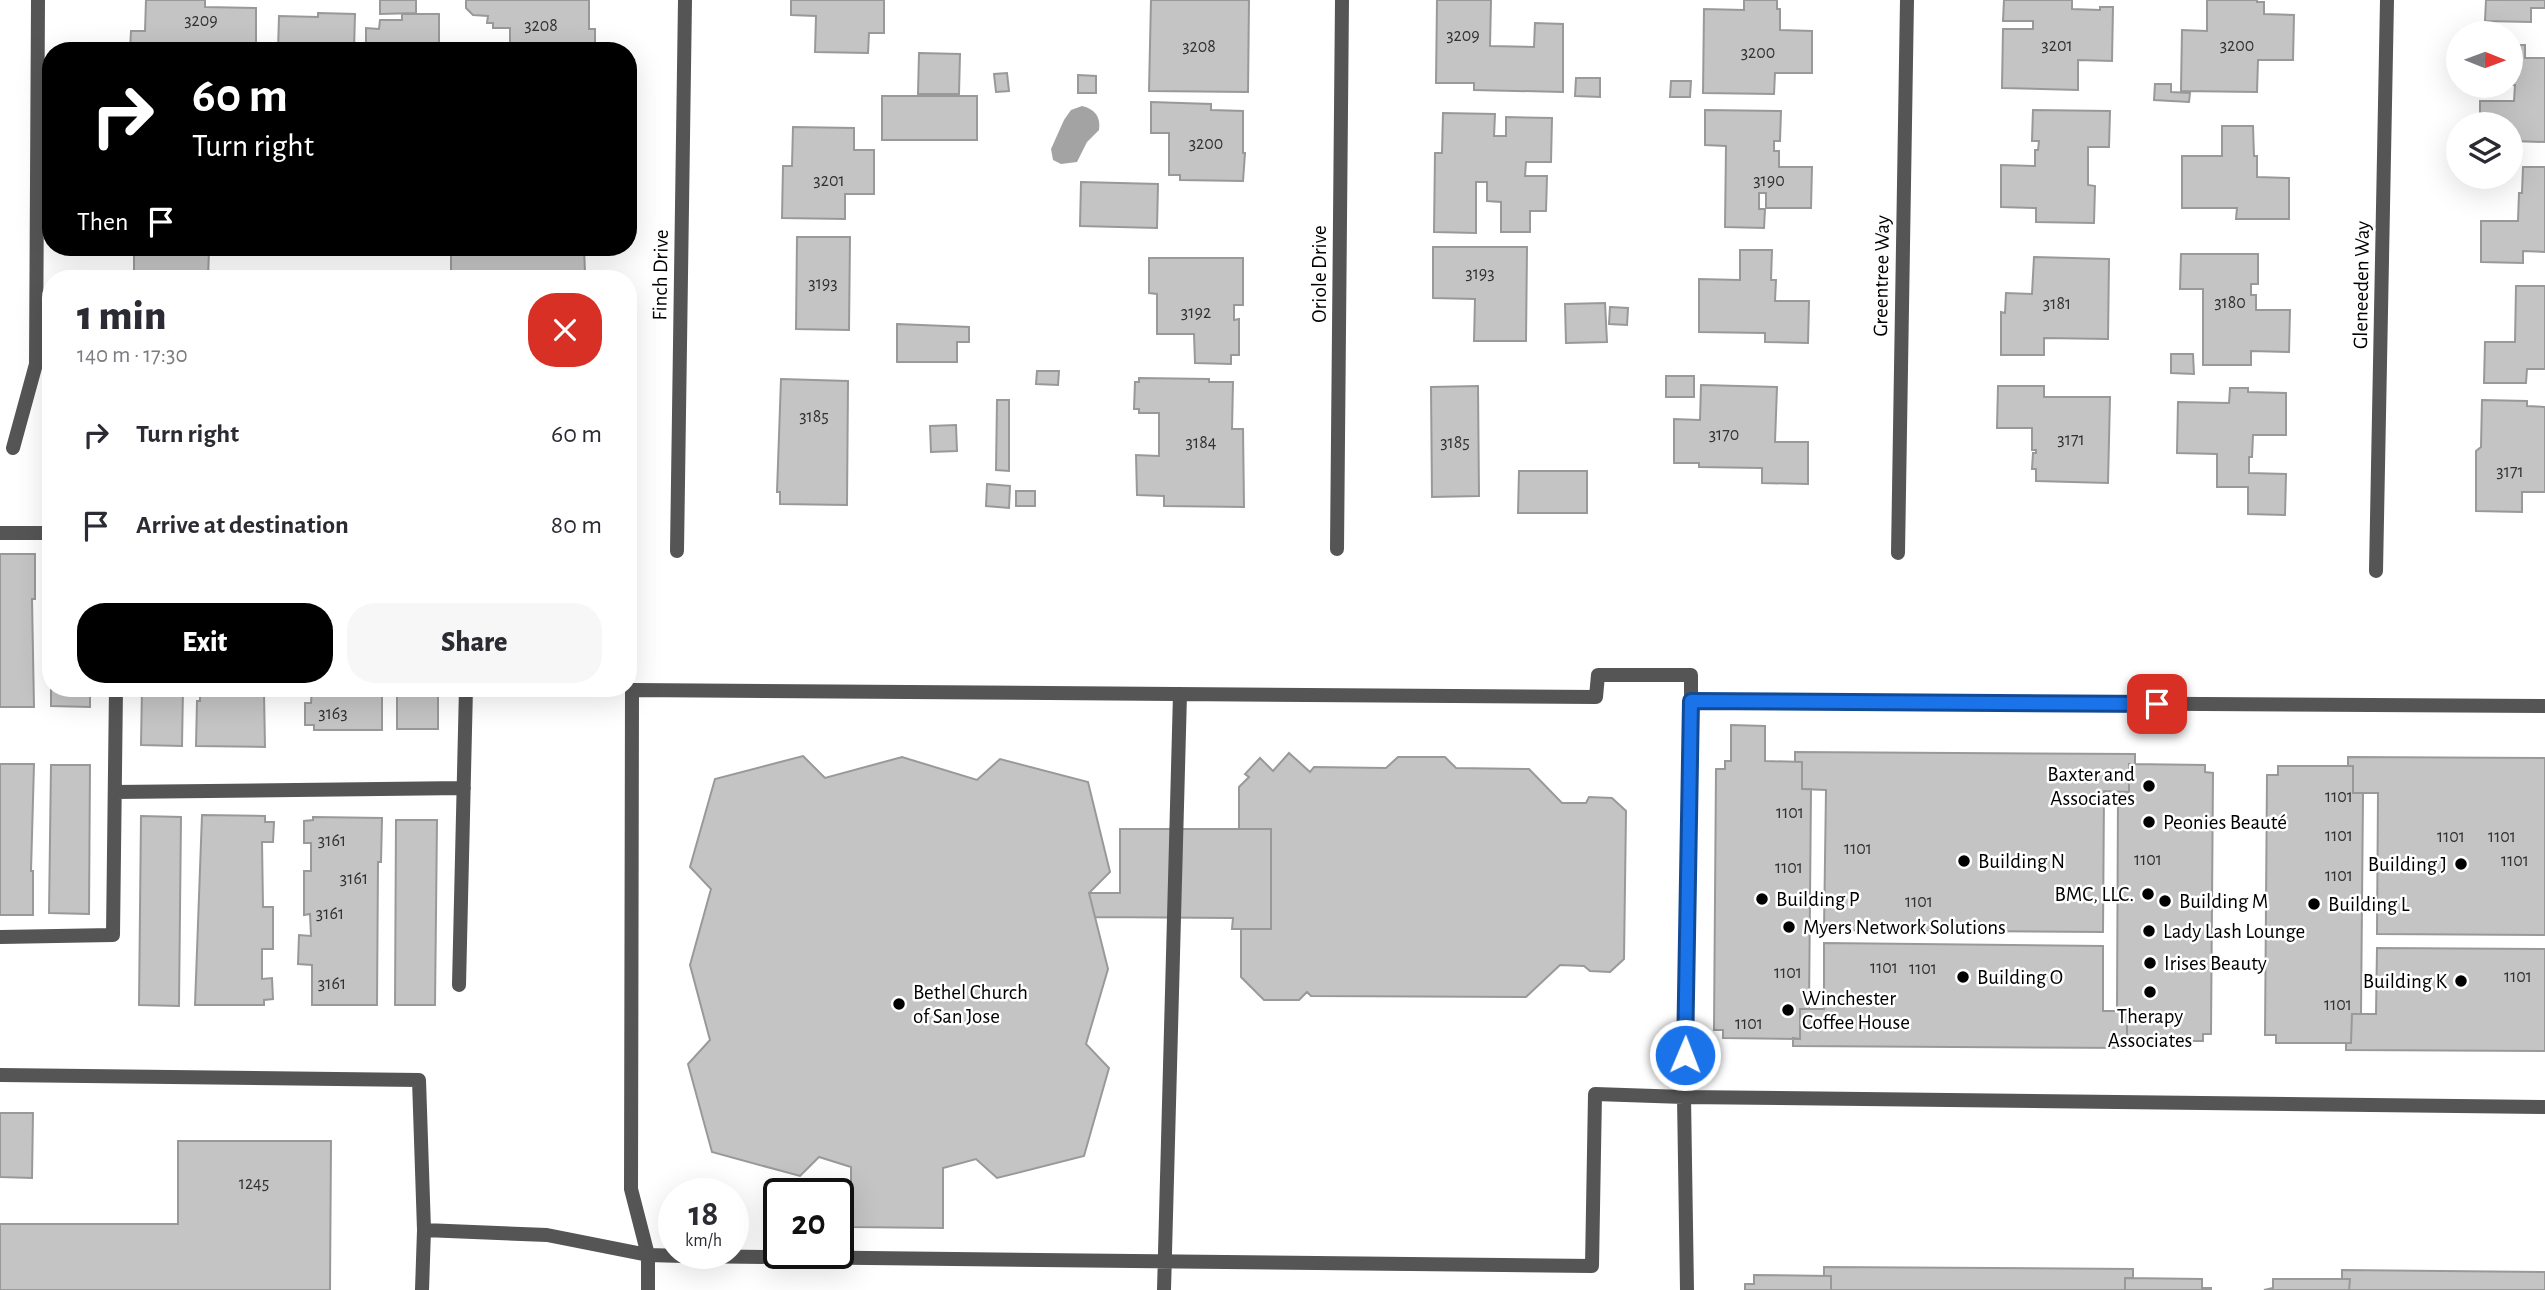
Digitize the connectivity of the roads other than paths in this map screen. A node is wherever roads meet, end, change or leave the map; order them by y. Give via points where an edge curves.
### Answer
1 (38, 0) edge
2 (685, 0) edge
3 (1342, 0) edge
4 (1907, 0) edge
5 (2388, 0) edge
6 (13, 448) dead end
7 (0, 533) edge
8 (42, 534) edge
9 (1337, 549) dead end
10 (677, 551) dead end
11 (1898, 553) dead end
12 (2376, 572) dead end
13 (637, 690) edge
14 (1180, 694) junction
15 (116, 697) edge
16 (466, 697) edge
17 (632, 697) edge
18 (1691, 701) junction
19 (2545, 706) edge
20 (464, 788) junction
21 (115, 792) junction
22 (0, 937) edge
23 (459, 985) dead end
24 (0, 1075) edge
25 (1684, 1097) junction
26 (2545, 1107) edge
27 (424, 1230) junction
28 (648, 1255) junction
29 (1164, 1261) junction
30 (422, 1290) edge
31 (648, 1290) edge
32 (1164, 1290) edge
33 (1688, 1290) edge

1 - 6 street via 36,364
2 - 10 street, Finch Drive
3 - 9 street, Oriole Drive
4 - 11 street, Greentree Way
5 - 12 street, Gleneeden Way
7 - 8 street
13 - 14 street
14 - 18 street via 1597,697 1598,675 1691,675
14 - 29 street
15 - 21 street
16 - 20 street
17 - 28 street via 631,1189
18 - 19 street
18 - 25 street
20 - 21 street
20 - 23 street
21 - 22 street via 114,935
24 - 27 street via 419,1080
25 - 26 street
25 - 29 street via 1595,1094 1592,1266
25 - 33 street
27 - 28 street via 547,1235
27 - 30 street
28 - 29 street
28 - 31 street
29 - 32 street

